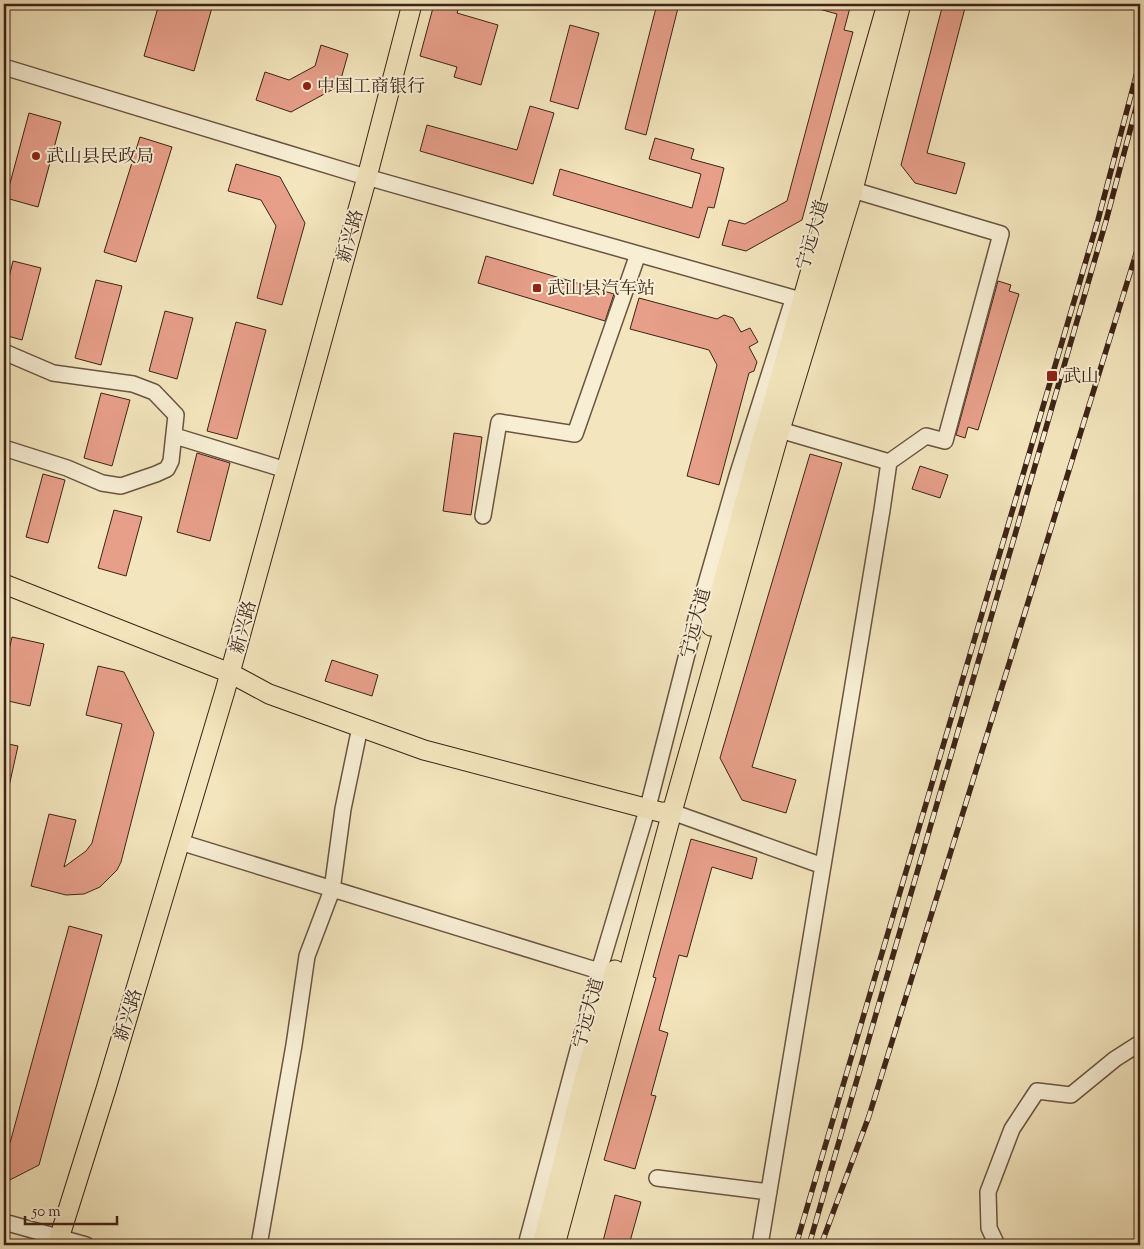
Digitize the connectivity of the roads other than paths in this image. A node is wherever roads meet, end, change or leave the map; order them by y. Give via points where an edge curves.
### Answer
1 (400, 4) edge
2 (412, 4) edge
3 (878, 4) edge
4 (887, 4) edge
5 (901, 4) edge
6 (4, 67) edge
7 (361, 176) junction
8 (853, 190) junction
9 (638, 254) junction
10 (805, 301) junction
11 (4, 352) edge
12 (780, 430) junction
13 (175, 436) junction
14 (4, 448) edge
15 (889, 462) junction
16 (281, 468) junction
17 (483, 516) dead end
18 (4, 584) edge
19 (224, 672) junction
20 (360, 727) junction
21 (660, 810) junction
22 (180, 842) junction
23 (823, 866) junction
24 (332, 890) junction
25 (599, 971) junction
26 (1140, 1043) edge
27 (657, 1178) dead end
28 (768, 1192) junction
29 (4, 1222) edge
30 (52, 1241) edge
31 (86, 1245) edge
32 (259, 1245) edge
33 (526, 1245) edge
34 (542, 1245) edge
35 (555, 1245) edge
36 (760, 1245) edge
37 (998, 1245) edge

1 - 7 main road, 新兴路
2 - 7 main road, 新兴路
3 - 10 street, 宁远大道
4 - 10 main road, 宁远大道
5 - 8 main road, 宁远大道
6 - 7 street
7 - 9 street
7 - 16 main road, 新兴路
8 - 10 main road, 宁远大道
8 - 15 street via 1001,234 945,441 926,436
9 - 10 street
9 - 17 street via 575,434 499,422
10 - 12 main road, 宁远大道
10 - 21 main road, 宁远大道 via 754,469
11 - 13 street via 53,373 133,384 154,392 176,415
12 - 15 street
12 - 21 main road, 宁远大道
13 - 14 street via 171,461 166,469 121,486 102,483
13 - 16 street
15 - 23 street
16 - 19 main road, 新兴路
18 - 19 main road
19 - 20 main road via 269,694
19 - 22 main road, 新兴路
19 - 30 main road, 新兴路 via 95,1086
20 - 21 main road via 424,750
20 - 24 street via 343,809
21 - 23 street
21 - 25 street, 宁远大道
21 - 34 main road, 宁远大道 via 580,1095
21 - 35 main road, 宁远大道
22 - 24 street
22 - 30 main road, 新兴路 via 106,1089
23 - 28 street
24 - 25 street
24 - 32 street via 307,956
25 - 33 street, 宁远大道
26 - 37 street via 1071,1095 1037,1092 1012,1129 988,1192 989,1228
27 - 28 street
28 - 36 street
29 - 30 street
30 - 31 street

